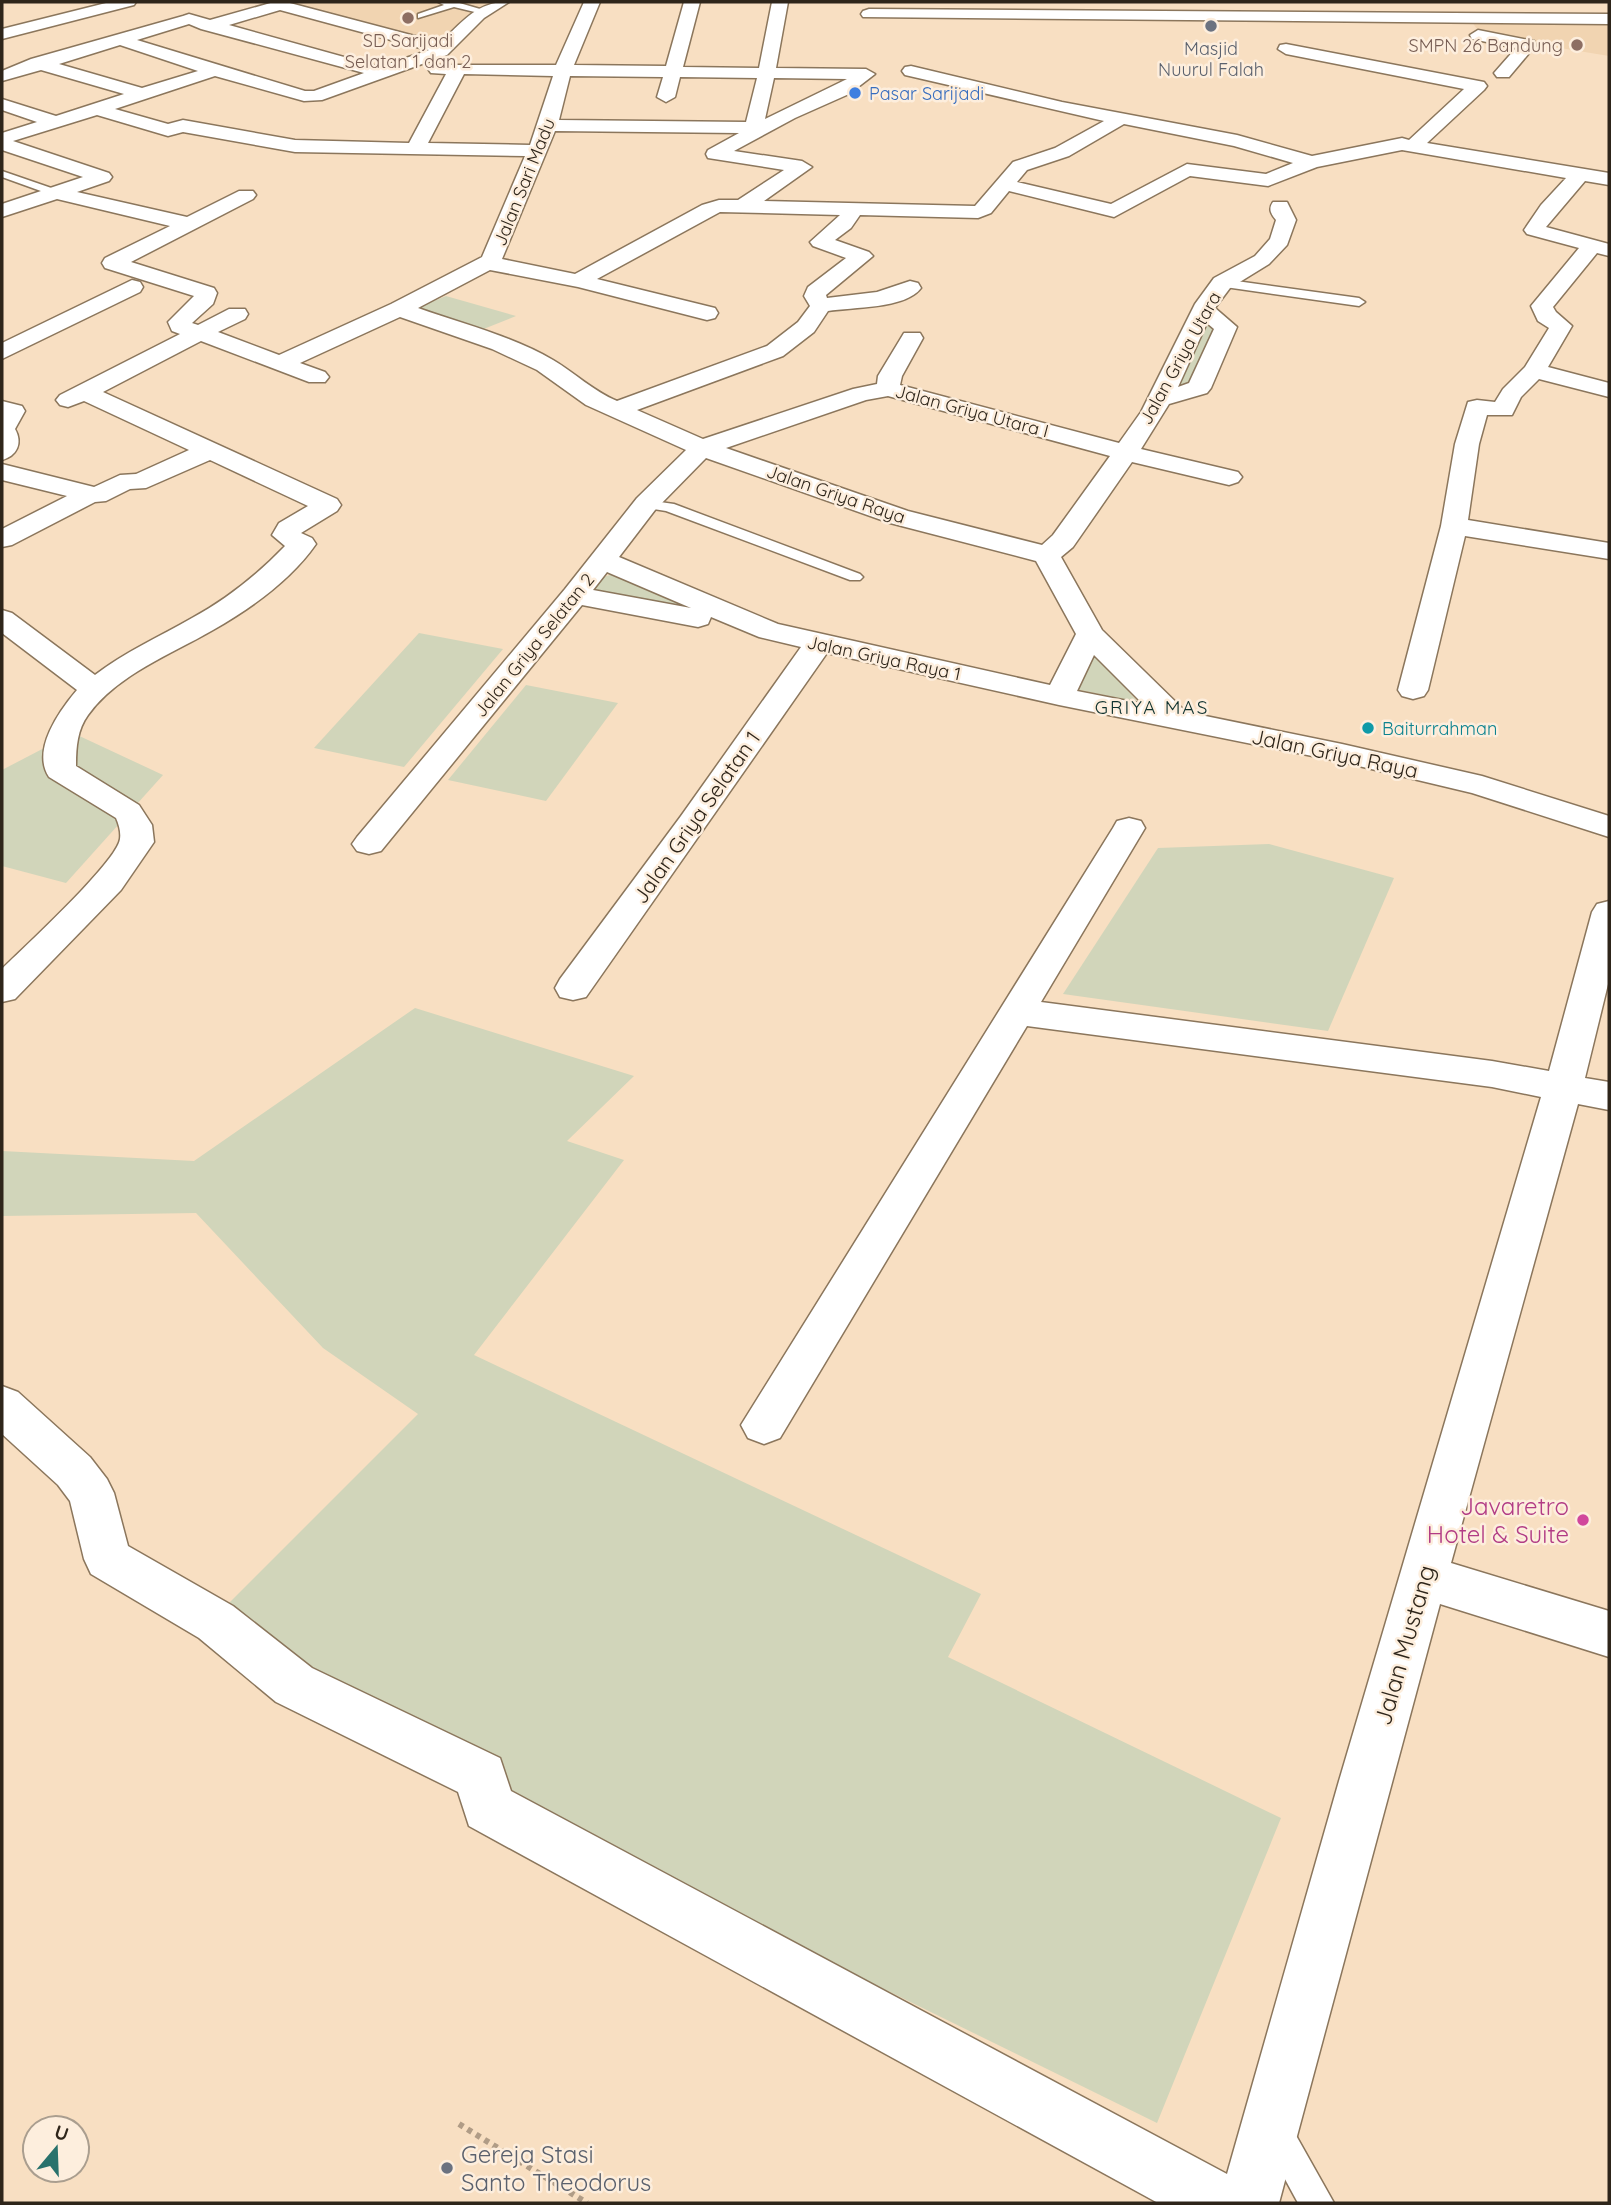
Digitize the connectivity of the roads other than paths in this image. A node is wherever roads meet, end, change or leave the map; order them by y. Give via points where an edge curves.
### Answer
1 (128, 2) edge
2 (442, 2) edge
3 (501, 2) edge
4 (592, 2) edge
5 (692, 2) edge
6 (780, 2) edge
7 (1428, 2) edge
8 (455, 4) junction
9 (483, 11) junction
10 (1150, 11) edge
11 (869, 14) edge
12 (421, 16) dead end
13 (1440, 18) junction
14 (1463, 18) junction
15 (1609, 19) edge
16 (207, 26) junction
17 (1208, 32) dead end
18 (2, 34) edge
19 (120, 40) junction
20 (446, 44) junction
21 (1275, 50) dead end
22 (15, 56) dead end
23 (41, 64) junction
24 (437, 69) dead end
25 (458, 69) junction
26 (215, 71) junction
27 (564, 71) junction
28 (911, 71) dead end
29 (672, 72) junction
30 (383, 73) junction
31 (1503, 73) dead end
32 (767, 74) junction
33 (2, 76) edge
34 (348, 86) junction
35 (142, 94) junction
36 (2, 104) edge
37 (335, 107) dead end
38 (97, 109) junction
39 (1120, 119) junction
40 (56, 122) junction
41 (548, 125) junction
42 (321, 127) dead end
43 (659, 127) junction
44 (2, 141) edge
45 (1414, 145) junction
46 (311, 146) junction
47 (415, 149) junction
48 (536, 151) junction
49 (1312, 162) junction
50 (2, 174) edge
51 (1580, 174) junction
52 (1609, 179) edge
53 (1003, 184) junction
54 (56, 193) junction
55 (246, 195) dead end
56 (743, 206) junction
57 (1280, 206) dead end
58 (4, 209) edge
59 (853, 211) junction
60 (190, 224) junction
61 (1601, 248) edge
62 (488, 263) junction
63 (814, 267) dead end
64 (840, 272) junction
65 (578, 281) junction
66 (1223, 283) junction
67 (132, 287) dead end
68 (1359, 302) dead end
69 (821, 306) junction
70 (399, 309) junction
71 (707, 313) dead end
72 (237, 314) dead end
73 (197, 333) junction
74 (912, 338) dead end
75 (2, 352) edge
76 (281, 363) junction
77 (1534, 371) junction
78 (317, 377) dead end
79 (888, 389) junction
80 (1609, 390) edge
81 (2, 408) edge
82 (614, 410) junction
83 (702, 448) junction
84 (210, 450) junction
85 (2, 452) edge
86 (1123, 452) junction
87 (2, 472) edge
88 (1230, 477) dead end
89 (91, 494) junction
90 (646, 503) junction
91 (1454, 526) junction
92 (2, 538) edge
93 (1609, 551) edge
94 (1047, 555) junction
95 (602, 560) junction
96 (855, 577) dead end
97 (575, 595) junction
98 (2, 619) edge
99 (769, 631) junction
100 (1090, 634) junction
101 (818, 644) junction
102 (94, 690) junction
103 (1413, 690) dead end
104 (1059, 696) junction
105 (1176, 720) junction
106 (1609, 827) edge
107 (1129, 828) dead end
108 (369, 844) dead end
109 (1609, 912) edge
110 (573, 988) dead end
111 (2, 990) edge
112 (1017, 1012) junction
113 (1586, 1092) edge
114 (2, 1405) edge
115 (764, 1425) dead end
116 (1424, 1577) junction
117 (1609, 1634) edge
118 (1270, 2125) junction
119 (1219, 2203) edge
120 (1249, 2203) edge
121 (1318, 2203) edge

1 - 18 street
2 - 8 lane
3 - 9 street
4 - 27 street, Jalan Sari Madu via 578,50
5 - 29 street via 671,51
6 - 32 street
7 - 13 street
8 - 9 lane
8 - 12 lane
9 - 20 street
10 - 11 street
10 - 13 street
10 - 17 street
13 - 14 street
14 - 15 street
14 - 31 street via 1478,35 1528,45
16 - 19 street via 186,20
16 - 20 street via 280,5 430,45
16 - 30 street
19 - 23 street
19 - 26 street
20 - 30 street via 440,51
21 - 45 street via 1478,86
22 - 23 street
23 - 33 street
23 - 35 street
24 - 25 street
25 - 27 street
25 - 47 street
26 - 34 street via 310,97
26 - 35 street
27 - 29 street
27 - 41 street, Jalan Sari Madu
28 - 39 street
29 - 32 street
29 - 43 street
30 - 34 street
32 - 43 street via 752,128
32 - 56 street via 866,68 843,90 715,154 802,167
34 - 37 street
35 - 38 street
36 - 40 street
38 - 40 street
38 - 46 street via 168,130 183,126
39 - 49 street via 1237,141
39 - 53 street via 1062,152 1020,166
40 - 44 street
41 - 43 street
41 - 48 street, Jalan Sari Madu
42 - 46 street
44 - 54 street via 102,177
45 - 49 street
45 - 51 street
46 - 47 street
47 - 48 street
48 - 62 street, Jalan Sari Madu
49 - 53 street via 1268,180 1187,170 1114,211
50 - 54 lane
51 - 52 street
51 - 61 street via 1534,230
53 - 59 street via 984,209 971,214
54 - 58 street
54 - 60 street
55 - 60 street
56 - 59 street
56 - 65 street via 709,209
57 - 66 street, Jalan Griya Utara via 1286,220 1280,241 1262,260
59 - 64 street via 820,242 861,254
60 - 73 street via 113,263 206,293 179,322
61 - 77 street via 1542,306 1546,316 1561,326
62 - 65 street
62 - 70 street, Jalan Sari Madu
63 - 64 street
64 - 69 street via 816,292
64 - 69 street via 910,288 890,298
65 - 71 street
66 - 68 lane
66 - 86 street, Jalan Griya Utara via 1203,309 1153,413
67 - 75 street
69 - 82 street via 806,327 775,351
70 - 76 street, Jalan Sari Madu
70 - 82 street, Jalan Griya Raya via 500,344 544,365
72 - 73 street
73 - 76 street
73 - 84 street via 75,396
74 - 79 street via 890,376
76 - 78 street
77 - 80 street
77 - 91 street via 1511,394 1503,410 1477,407
79 - 83 street, Jalan Griya Utara I via 860,394
79 - 86 street, Jalan Griya Utara I
81 - 85 street via 13,411 3,429 7,436
82 - 83 street, Jalan Griya Raya
83 - 90 street, Jalan Griya Selatan 2
83 - 94 street, Jalan Griya Raya via 899,517
84 - 89 street via 137,484 129,480
84 - 102 street via 328,505 288,529 285,535 302,544 242,598
86 - 88 street, Jalan Griya Utara I
86 - 94 street, Jalan Griya Utara via 1063,541
87 - 89 street
89 - 92 street
90 - 95 street, Jalan Griya Selatan 2
90 - 96 lane
91 - 93 street
91 - 103 street
94 - 100 street
95 - 97 street, Jalan Griya Selatan 2
95 - 99 street, Jalan Griya Raya 1
97 - 99 street
97 - 108 street, Jalan Griya Selatan 2
98 - 102 street
99 - 101 street, Jalan Griya Raya 1
100 - 104 street
100 - 105 street
101 - 104 street, Jalan Griya Raya 1
101 - 110 street, Jalan Griya Selatan 1
102 - 111 street via 72,713 61,736 60,770 128,812 136,825 137,842 108,882
104 - 105 street, Jalan Griya Raya 1
105 - 106 street, Jalan Griya Raya via 1482,786
107 - 112 street
109 - 113 street, Jalan Mustang
112 - 113 street via 1492,1074
112 - 115 street
113 - 116 street, Jalan Mustang
114 - 119 street via 74,1471 91,1493 108,1559 216,1622 293,1685 481,1776 488,1807
116 - 117 street
116 - 118 street, Jalan Mustang
118 - 120 street, Jalan Mustang
118 - 121 lane

